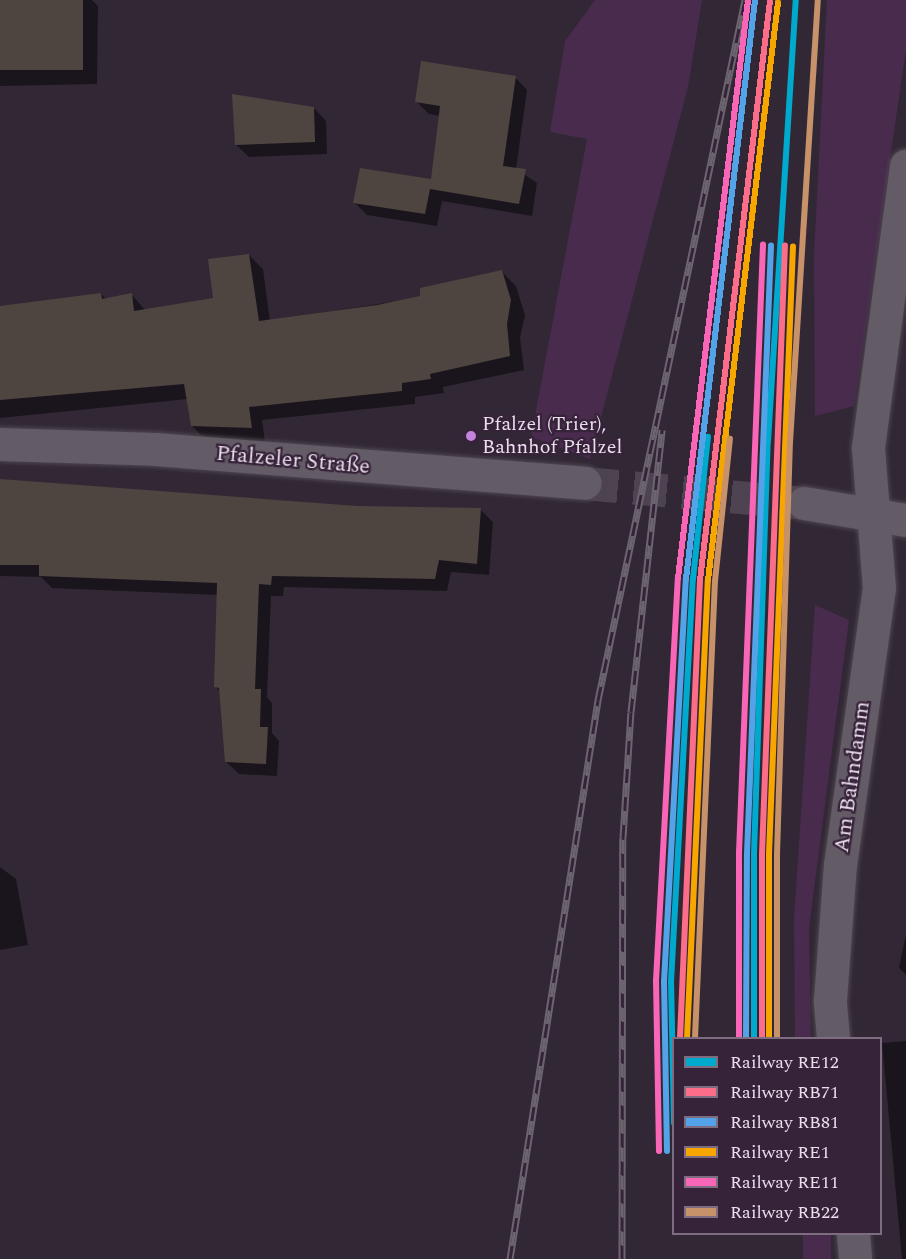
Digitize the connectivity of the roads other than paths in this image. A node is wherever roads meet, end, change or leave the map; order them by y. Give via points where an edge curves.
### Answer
1 (906, 166) edge
2 (0, 444) edge
3 (585, 483) tunnel mouth
4 (804, 503) tunnel mouth
5 (891, 518) edge
6 (833, 1037) edge
7 (853, 1235) edge
8 (855, 1259) edge

1 - 5 street, Am Bahndamm via 868,447
2 - 3 street, Pfalzeler Straße via 155,449
4 - 5 street
5 - 6 street, Am Bahndamm via 840,865 830,1000
7 - 8 street

